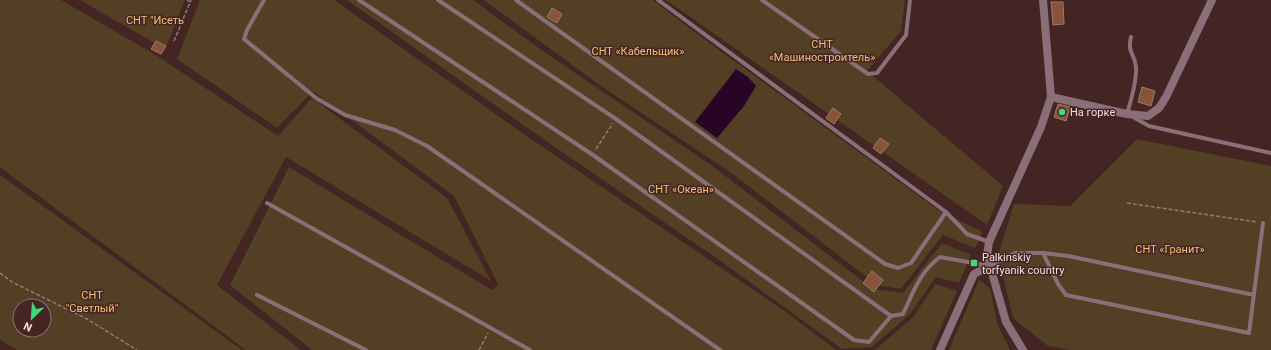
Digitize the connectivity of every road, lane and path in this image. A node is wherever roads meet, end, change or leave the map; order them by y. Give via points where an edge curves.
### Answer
1 (187, 0) edge
2 (264, 0) edge
3 (360, 0) edge
4 (438, 0) edge
5 (516, 0) edge
6 (658, 0) edge
7 (762, 0) edge
8 (910, 0) edge
9 (1044, 0) edge
10 (1212, 0) edge
11 (191, 1) edge
12 (1131, 37) dead end
13 (174, 41) dead end
14 (1051, 97) junction
15 (1127, 114) junction
16 (616, 119) junction
17 (1271, 153) edge
18 (593, 155) junction
19 (267, 203) dead end
20 (1127, 203) dead end
21 (946, 212) junction
22 (1262, 223) joint
23 (989, 242) junction
24 (1043, 253) junction
25 (990, 266) junction
26 (0, 273) edge
27 (256, 295) dead end
28 (1254, 295) junction
29 (891, 316) junction
30 (491, 327) junction
31 (137, 350) edge
32 (366, 350) edge
33 (478, 350) edge
34 (530, 350) edge
35 (720, 350) edge
36 (940, 350) edge
37 (1023, 350) edge

1 - 11 path
2 - 35 lane via 244,39 316,98 345,115 395,130 427,146
3 - 18 lane
4 - 16 lane
5 - 21 lane via 885,264 898,268 911,263
6 - 21 lane
7 - 8 lane via 868,74 877,73 906,35
9 - 14 street
10 - 15 street via 1159,108 1148,116
11 - 13 path
12 - 15 lane via 1129,46 1136,67
14 - 15 street
14 - 23 street via 1041,127
15 - 17 lane via 1149,126
16 - 18 path
16 - 29 lane
18 - 29 lane via 854,340 869,342
19 - 30 lane
20 - 22 path
21 - 23 lane via 967,234
22 - 28 lane
23 - 25 street via 987,256
24 - 25 lane via 1015,253
24 - 28 lane
24 - 28 lane via 1066,295 1249,333
25 - 29 lane via 940,256 928,266 918,281 903,314
25 - 36 street via 974,274
25 - 37 street via 1006,322
26 - 31 path via 12,282 87,319
27 - 32 lane
30 - 33 path
30 - 34 lane

